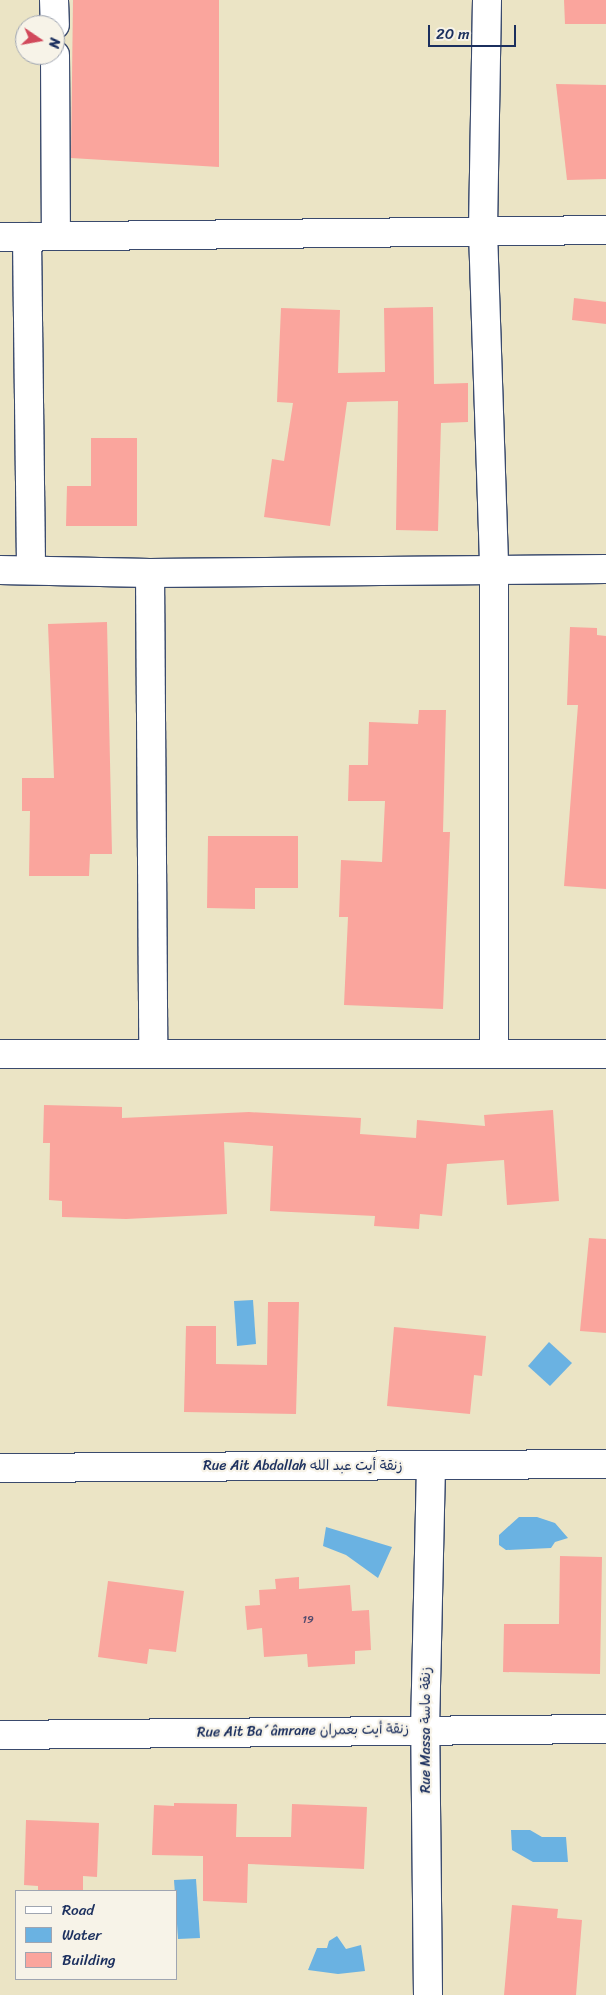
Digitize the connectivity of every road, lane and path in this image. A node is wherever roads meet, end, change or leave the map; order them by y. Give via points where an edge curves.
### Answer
1 (54, 0) edge
2 (487, 0) edge
3 (54, 15) edge
4 (55, 65) edge
5 (606, 230) edge
6 (483, 231) junction
7 (56, 236) junction
8 (0, 237) edge
9 (27, 237) junction
10 (494, 569) junction
11 (606, 569) edge
12 (0, 570) edge
13 (31, 570) junction
14 (150, 573) junction
15 (153, 1052) junction
16 (0, 1054) edge
17 (494, 1054) junction
18 (606, 1054) edge
19 (606, 1464) edge
20 (431, 1465) junction
21 (0, 1468) edge
22 (606, 1729) edge
23 (425, 1730) junction
24 (0, 1735) edge
25 (428, 1995) edge

1 - 3 street
2 - 6 street
4 - 7 street
5 - 6 street
6 - 7 street
6 - 10 street
7 - 9 street
8 - 9 street
9 - 13 street
10 - 11 street
10 - 14 street
10 - 17 street
12 - 13 street
13 - 14 street
14 - 15 street
15 - 16 street
15 - 17 street
17 - 18 street
19 - 20 street, Rue Ait Abdallah زنقة أيت عبد الله
20 - 21 street, Rue Ait Abdallah زنقة أيت عبد الله
20 - 23 street, Rue Massa زنقة ماسة
22 - 23 street, Rue Ait Ba´âmrane زنقة أيت بعمران
23 - 24 street, Rue Ait Ba´âmrane زنقة أيت بعمران
23 - 25 street, Rue Massa زنقة ماسة

